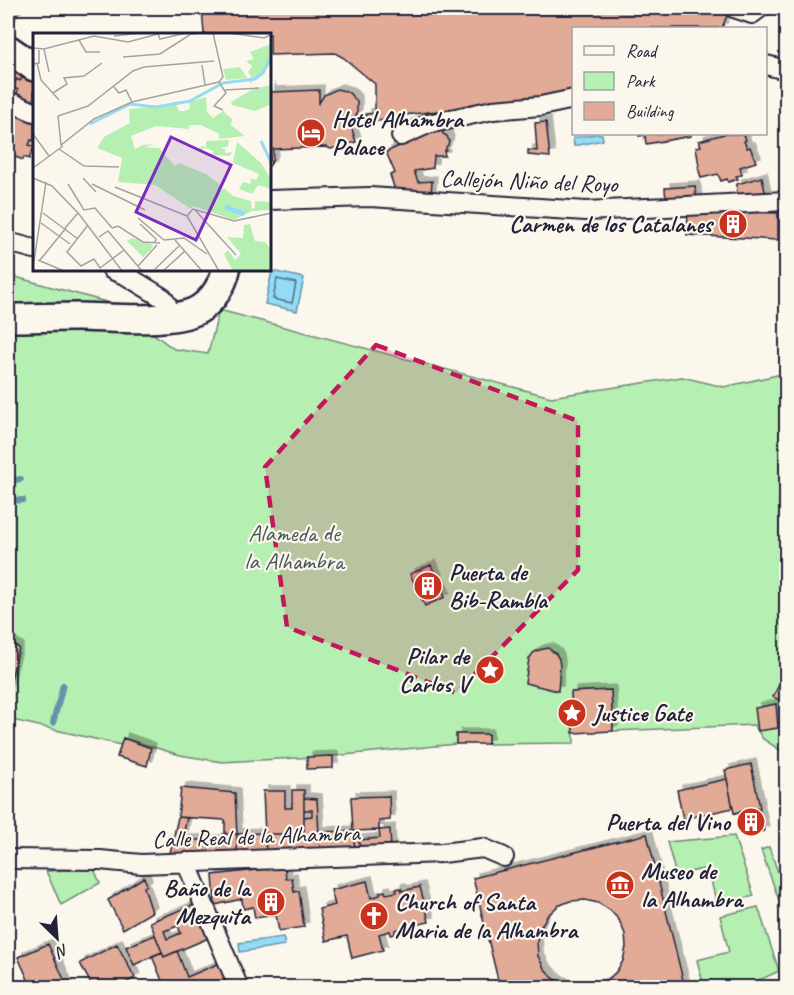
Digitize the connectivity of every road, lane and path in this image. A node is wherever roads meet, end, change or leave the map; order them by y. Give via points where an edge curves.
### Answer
1 (734, 8) edge
2 (756, 11) edge
3 (8, 49) edge
4 (767, 65) edge
5 (33, 66) edge
6 (786, 70) edge
7 (572, 99) edge
8 (8, 101) edge
9 (33, 112) edge
10 (401, 136) dead end
11 (272, 200) edge
12 (786, 201) edge
13 (8, 242) edge
14 (33, 249) edge
15 (117, 272) edge
16 (226, 272) edge
17 (177, 316) junction
18 (8, 318) edge
19 (504, 857) dead end
20 (8, 859) edge
21 (186, 862) junction
22 (239, 987) edge

1 - 2 street
3 - 5 street
4 - 6 street
7 - 10 street via 439,121
8 - 9 street
11 - 12 street, Callejón Niño del Royo via 370,197 586,211
13 - 14 street
15 - 17 street via 163,298
16 - 17 street via 214,295 201,309
17 - 18 street
19 - 21 street, Calle Real de la Alhambra via 483,848 442,853
20 - 21 street, Calle Real de la Alhambra
21 - 22 street

